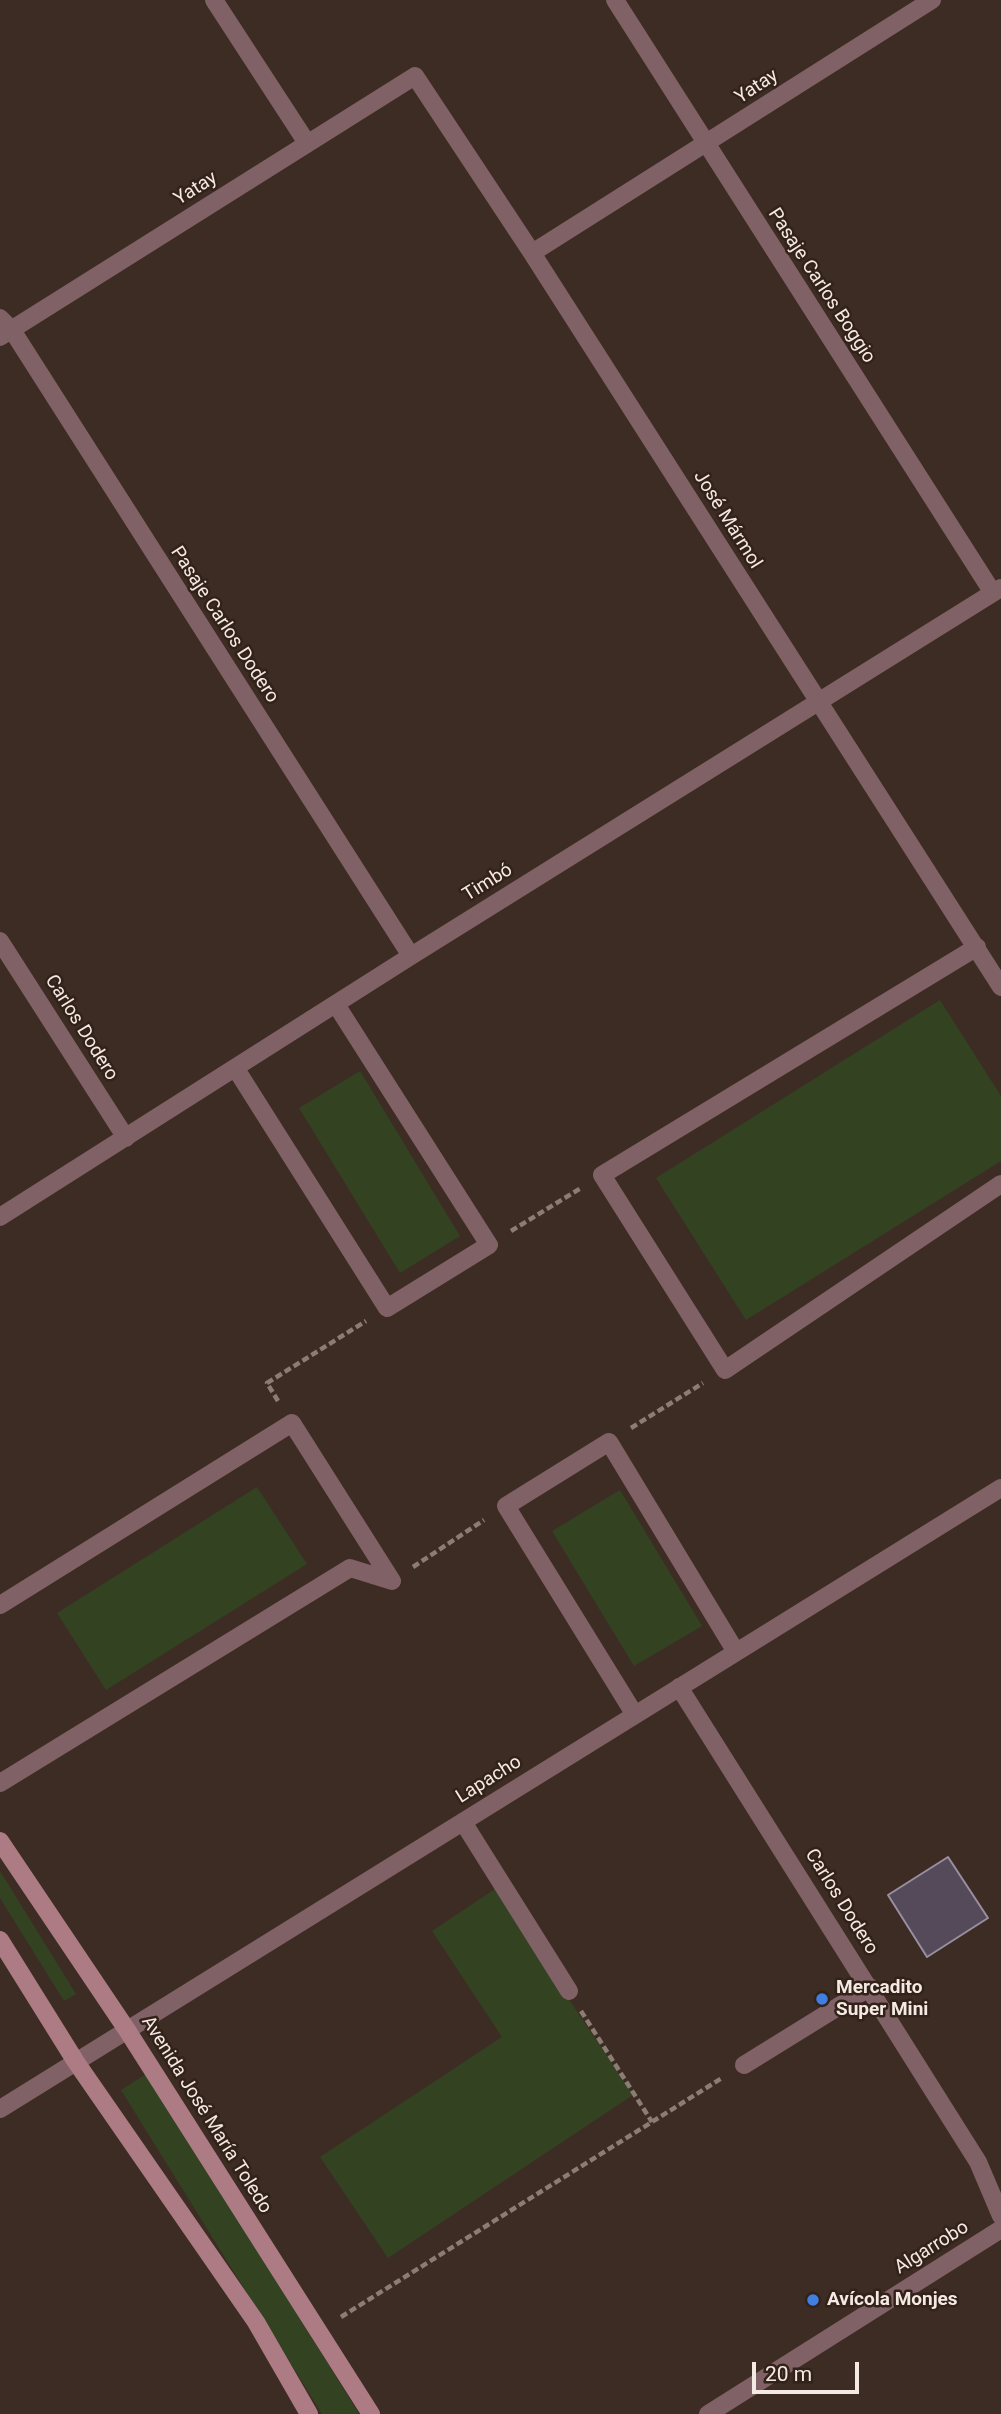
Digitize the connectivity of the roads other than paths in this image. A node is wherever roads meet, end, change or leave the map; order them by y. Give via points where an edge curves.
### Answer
1 (214, 0) edge
2 (615, 0) edge
3 (932, 0) edge
4 (415, 76) joint
5 (307, 143) junction
6 (705, 145) junction
7 (532, 253) junction
8 (4, 329) edge
9 (997, 591) edge
10 (818, 703) junction
11 (0, 941) edge
12 (977, 947) junction
13 (411, 956) junction
14 (1001, 987) edge
15 (337, 1006) junction
16 (236, 1069) junction
17 (126, 1139) junction
18 (1001, 1184) edge
19 (0, 1217) edge
20 (1001, 1488) edge
21 (0, 1605) edge
22 (736, 1652) junction
23 (679, 1687) junction
24 (635, 1715) junction
25 (0, 1783) edge
26 (463, 1822) junction
27 (0, 1841) edge
28 (0, 1940) edge
29 (870, 1987) junction
30 (569, 1991) road end
31 (127, 2030) junction
32 (76, 2062) junction
33 (744, 2065) road end
34 (0, 2109) edge
35 (1001, 2216) edge
36 (1001, 2229) edge
37 (309, 2414) edge
38 (371, 2414) edge
39 (708, 2414) edge

1 - 5 street
2 - 6 street, Pasaje Carlos Boggio
3 - 6 street, Yatay
4 - 5 street, Yatay
4 - 7 street, José Mármol
5 - 8 street, Yatay
6 - 7 street, Yatay
6 - 9 street, Pasaje Carlos Boggio
7 - 10 street, José Mármol
8 - 13 street, Pasaje Carlos Dodero
9 - 10 street, Timbó
10 - 12 street, José Mármol
10 - 13 street, Timbó
11 - 17 street, Carlos Dodero
12 - 14 street, José Mármol
12 - 18 street via 603,1175 725,1370
13 - 15 street, Timbó
15 - 16 street, Timbó
15 - 16 street via 489,1245 387,1308
16 - 17 street, Timbó
17 - 19 street, Timbó
20 - 22 street, Lapacho
21 - 25 street via 292,1423 392,1581 350,1568
22 - 23 street, Lapacho
22 - 24 street via 609,1442 506,1506
23 - 24 street, Lapacho
23 - 29 street, Carlos Dodero
24 - 26 street, Lapacho
26 - 30 street
26 - 31 street, Lapacho
27 - 31 main road, Avenida José María Toledo
28 - 32 main road
29 - 33 street
29 - 35 street, Carlos Dodero via 978,2162
31 - 32 street, Lapacho
31 - 38 main road, Avenida José María Toledo
32 - 34 street, Lapacho
32 - 37 main road via 256,2322
36 - 39 street, Algarrobo

